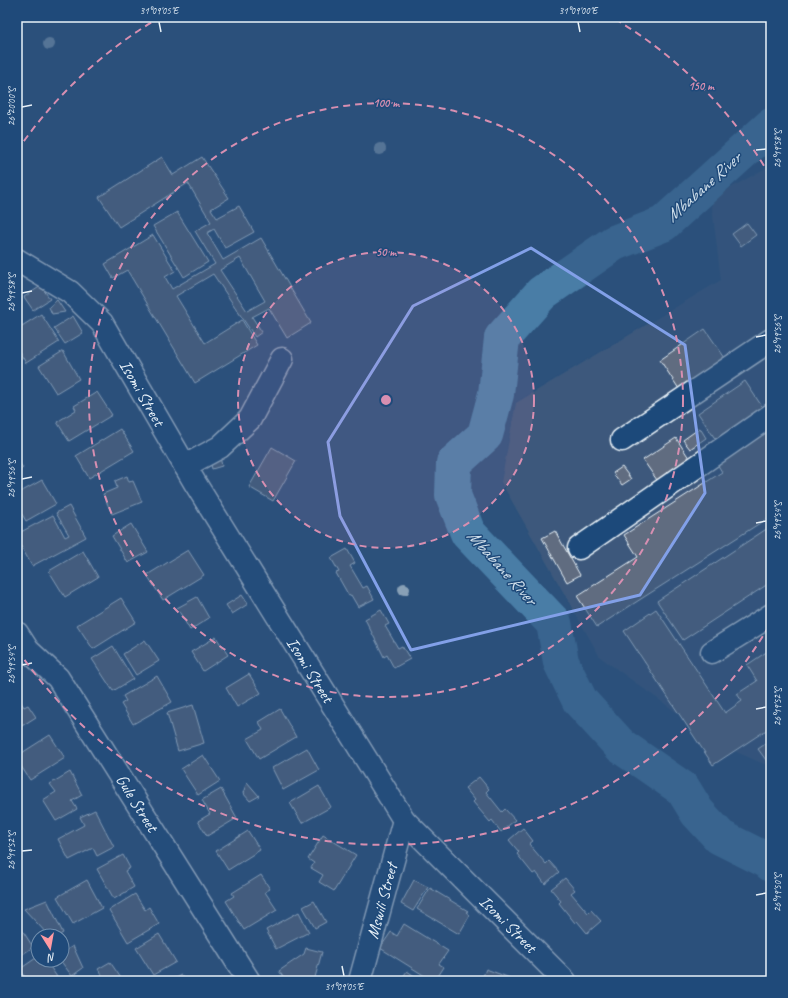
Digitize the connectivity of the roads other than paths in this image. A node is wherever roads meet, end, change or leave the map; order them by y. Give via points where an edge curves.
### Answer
1 (17, 260) edge
2 (771, 340) edge
3 (282, 359) dead end
4 (771, 415) edge
5 (622, 440) dead end
6 (185, 466) junction
7 (579, 548) dead end
8 (771, 615) edge
9 (21, 643) edge
10 (712, 652) dead end
11 (404, 820) junction
12 (249, 981) edge
13 (360, 981) edge
14 (565, 981) edge

1 - 6 street, Isomi Street via 70,292 102,322
2 - 5 street
3 - 6 street via 250,419 220,447
4 - 7 street
6 - 11 street, Isomi Street
8 - 10 street
9 - 12 street, Gule Street via 58,678
11 - 13 street, Mswili Street
11 - 14 street, Isomi Street

